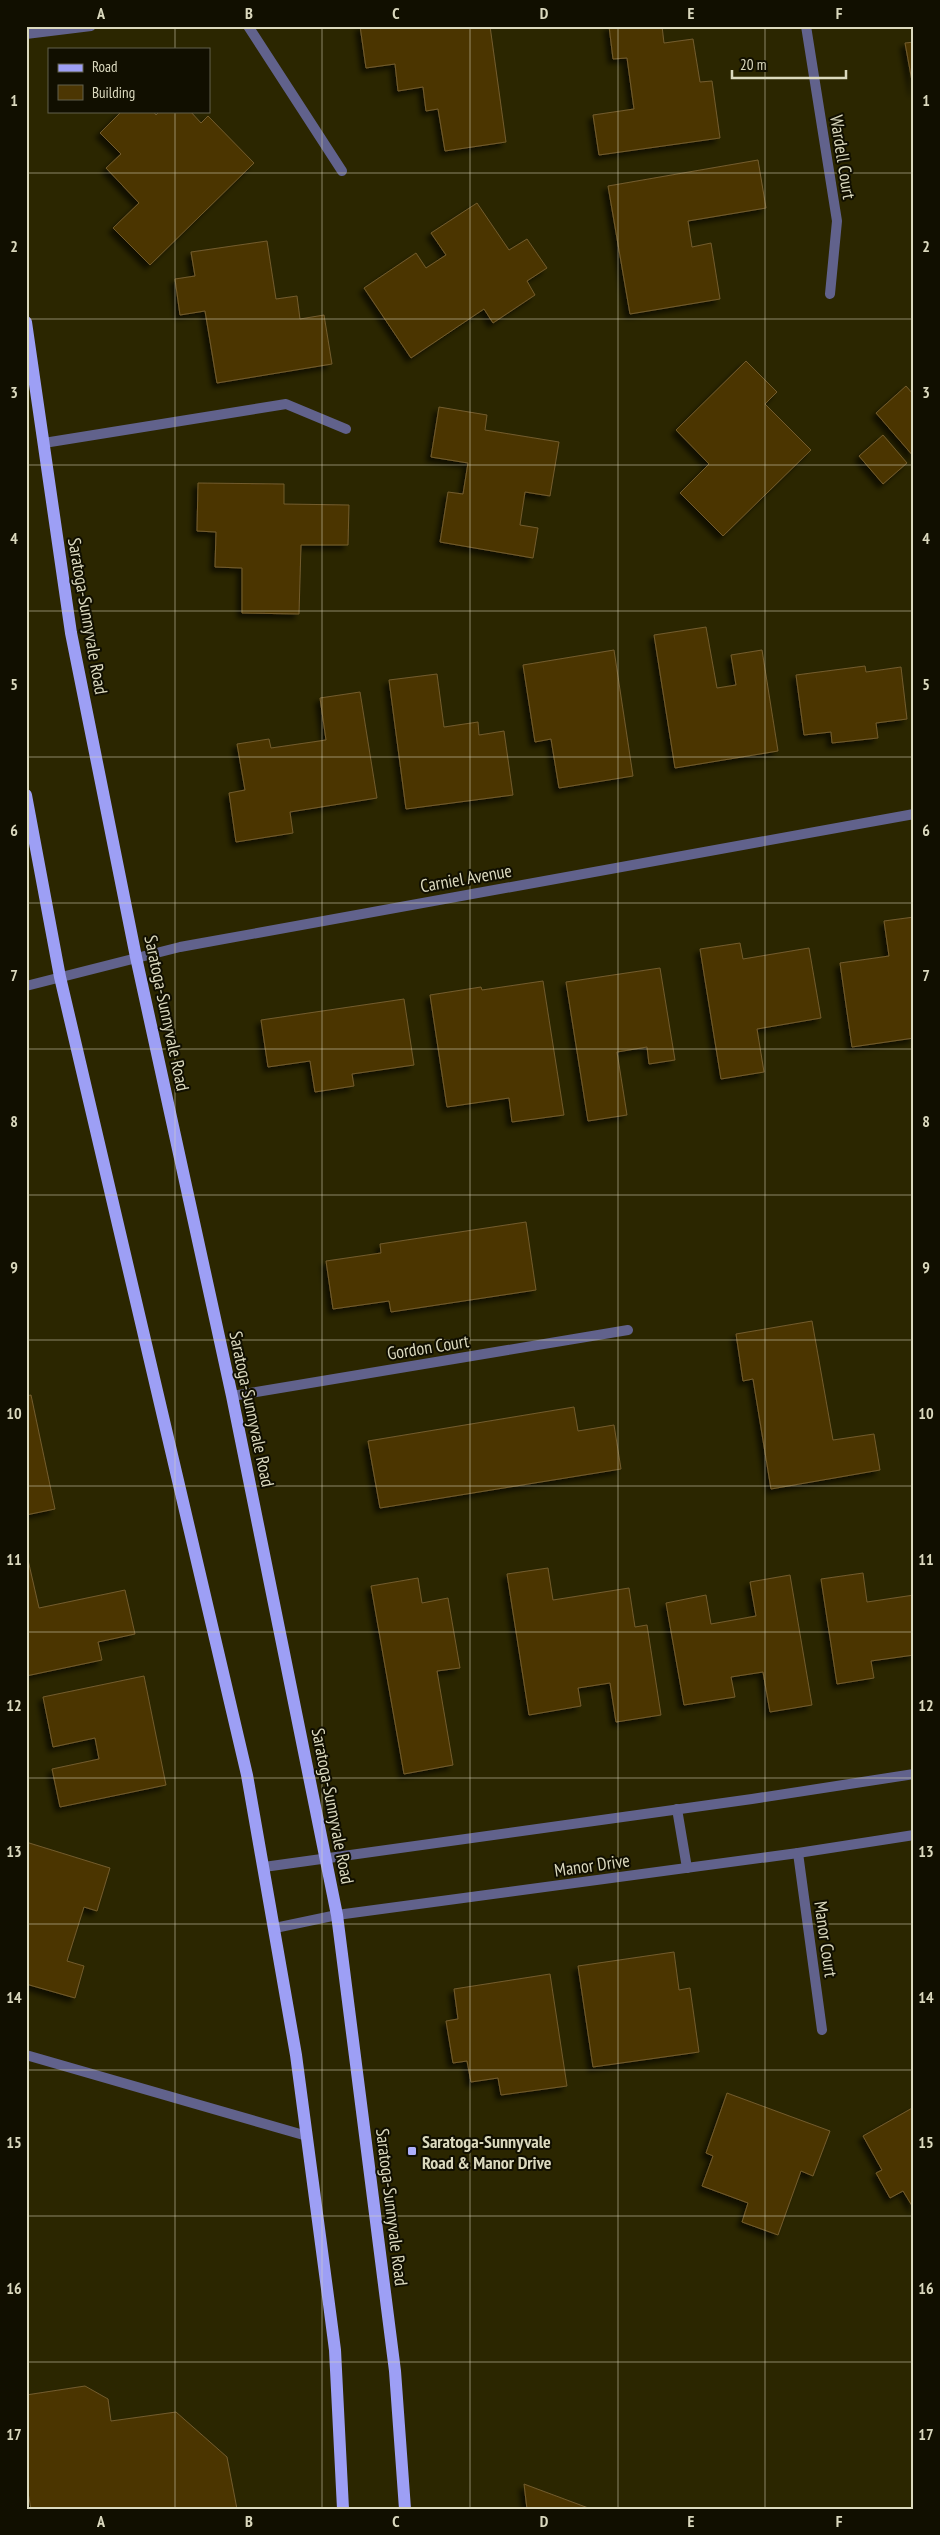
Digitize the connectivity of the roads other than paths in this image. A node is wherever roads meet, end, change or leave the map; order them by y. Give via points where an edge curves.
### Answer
1 (91, 26) edge
2 (248, 26) edge
3 (806, 26) edge
4 (26, 34) edge
5 (342, 171) dead end
6 (830, 294) dead end
7 (26, 322) edge
8 (346, 430) dead end
9 (44, 443) junction
10 (26, 795) edge
11 (914, 814) edge
12 (136, 957) junction
13 (60, 977) junction
14 (26, 986) edge
15 (628, 1330) dead end
16 (232, 1396) junction
17 (914, 1774) edge
18 (677, 1809) junction
19 (914, 1835) edge
20 (798, 1853) junction
21 (325, 1858) junction
22 (264, 1867) junction
23 (686, 1868) junction
24 (337, 1915) junction
25 (275, 1928) junction
26 (822, 2030) dead end
27 (26, 2055) edge
28 (307, 2136) junction
29 (342, 2509) edge
30 (405, 2509) edge

1 - 4 street
2 - 5 street
3 - 6 street, Wardell Court via 837,221
7 - 9 main road, Saratoga-Sunnyvale Road
8 - 9 street via 286,404
9 - 12 main road, Saratoga-Sunnyvale Road via 71,633
10 - 13 main road
11 - 12 street, Carniel Avenue
12 - 13 street, Carniel Avenue
12 - 16 main road, Saratoga-Sunnyvale Road
13 - 14 street, Carniel Avenue
13 - 22 main road via 247,1775
15 - 16 street, Gordon Court
16 - 21 main road, Saratoga-Sunnyvale Road
17 - 18 street
18 - 21 street
18 - 23 street
19 - 20 street, Manor Drive
20 - 23 street, Manor Drive
20 - 26 street, Manor Court
21 - 22 street
21 - 24 main road, Saratoga-Sunnyvale Road
22 - 25 main road
23 - 24 street, Manor Drive
24 - 25 street, Manor Drive
24 - 30 main road, Saratoga-Sunnyvale Road via 395,2371
25 - 28 main road
27 - 28 street
28 - 29 main road via 335,2350

